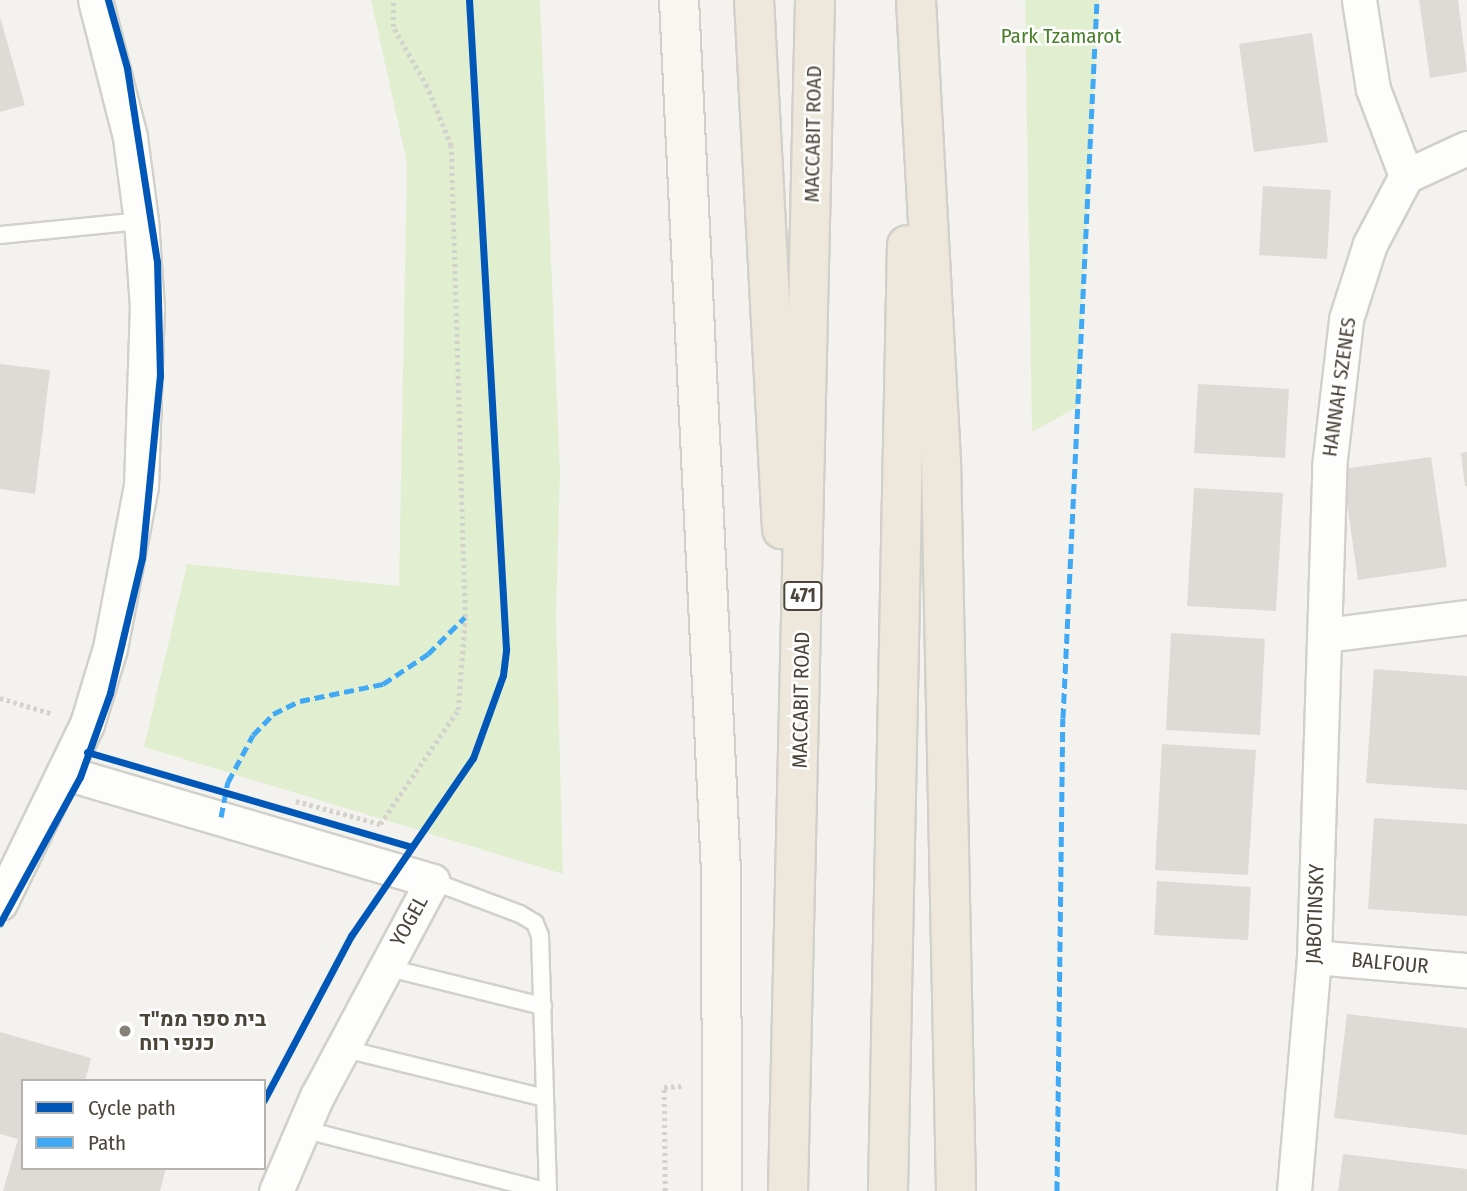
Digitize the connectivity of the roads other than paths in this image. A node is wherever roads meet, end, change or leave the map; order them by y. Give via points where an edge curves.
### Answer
1 (96, 0) edge
2 (679, 0) edge
3 (754, 0) edge
4 (815, 0) edge
5 (914, 0) edge
6 (1359, 0) edge
7 (1467, 148) edge
8 (1406, 176) junction
9 (141, 221) junction
10 (0, 235) edge
11 (1467, 617) edge
12 (1325, 635) junction
13 (66, 773) junction
14 (797, 821) junction
15 (432, 881) junction
16 (0, 903) edge
17 (1314, 957) junction
18 (384, 967) junction
19 (1467, 970) edge
20 (542, 1006) junction
21 (341, 1048) junction
22 (545, 1098) junction
23 (302, 1129) junction
24 (276, 1191) edge
25 (547, 1191) edge
26 (722, 1191) edge
27 (788, 1191) edge
28 (888, 1191) edge
29 (956, 1191) edge
30 (1294, 1191) edge

1 - 9 street via 130,137
2 - 26 main road via 721,870
3 - 14 highway
4 - 14 highway, MACCABIT ROAD / 471
5 - 28 highway
5 - 29 highway via 942,461
6 - 8 street via 1373,89
7 - 8 street
8 - 12 street, HANNAH SZENES via 1370,244 1346,319 1329,467
9 - 10 lane
9 - 13 street via 147,308 141,486 110,648 87,724
11 - 12 street
12 - 17 street, JABOTINSKY
13 - 15 street, YOGEL
13 - 16 street
14 - 27 highway, MACCABIT ROAD / 471
15 - 18 street, YOGEL
15 - 20 lane via 503,906 534,923 540,936
17 - 19 street, BALFOUR
17 - 30 street, JABOTINSKY
18 - 20 lane
18 - 21 street, YOGEL
20 - 22 lane
21 - 22 lane
21 - 23 street, YOGEL
22 - 25 lane
23 - 24 street, YOGEL
23 - 25 lane

